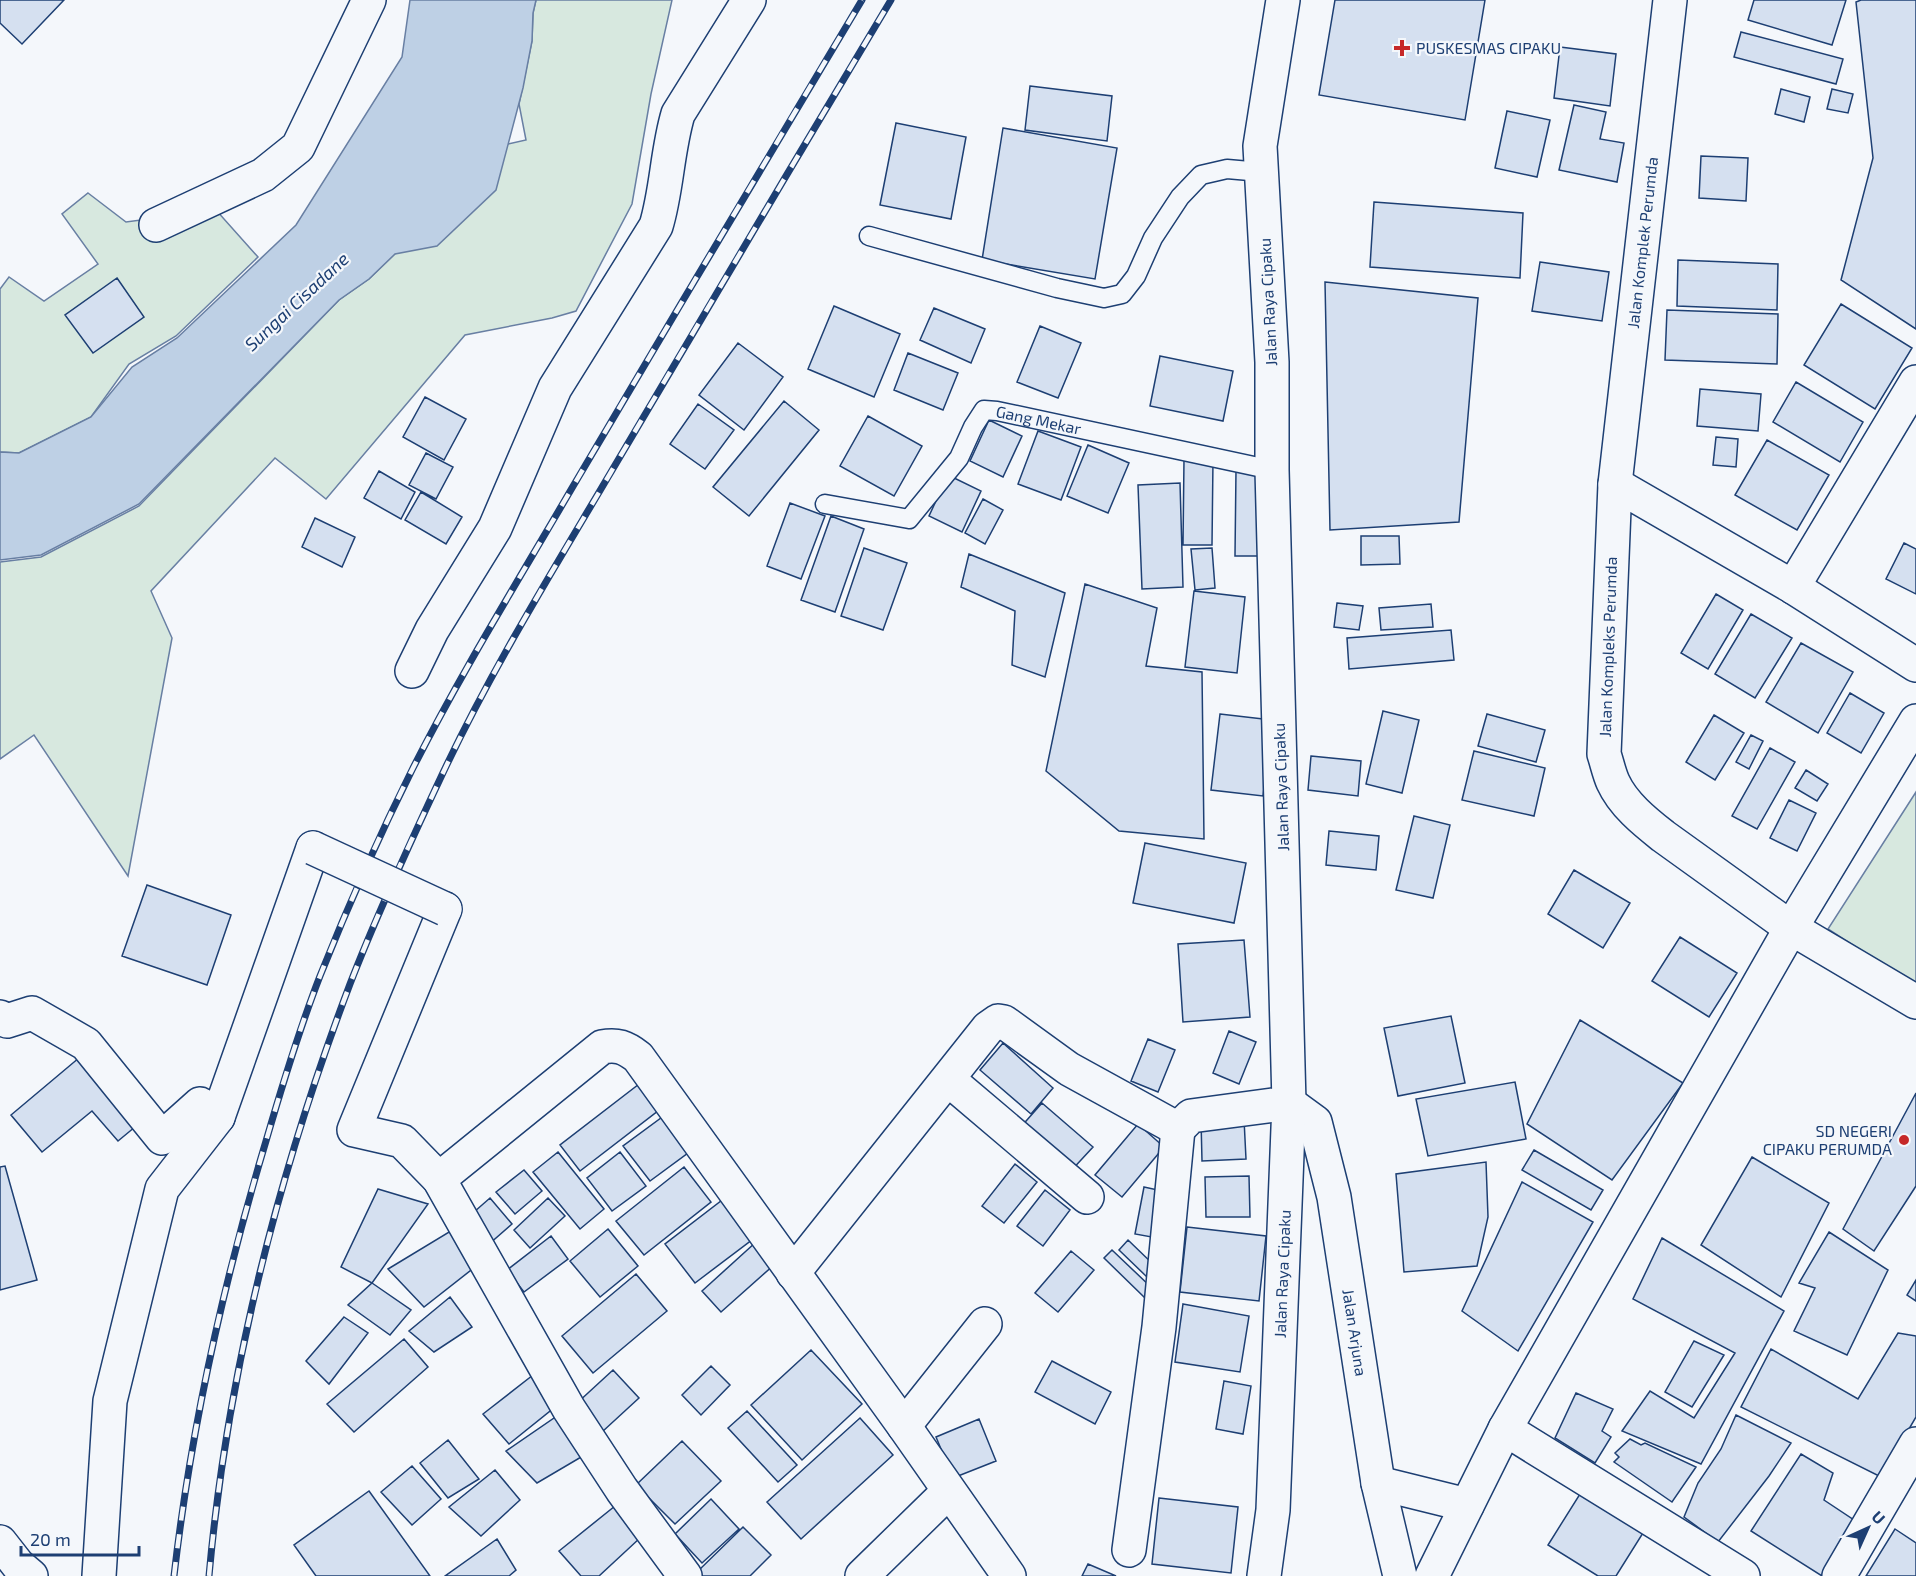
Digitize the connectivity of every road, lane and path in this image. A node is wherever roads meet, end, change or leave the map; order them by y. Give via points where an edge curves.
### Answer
1 (369, 0) edge
2 (749, 0) edge
3 (1283, 0) edge
4 (1670, 0) edge
5 (1261, 172) junction
6 (156, 225) dead end
7 (868, 236) dead end
8 (1916, 382) edge
9 (1272, 470) junction
10 (1615, 484) junction
11 (825, 504) dead end
12 (1793, 587) junction
13 (1916, 665) edge
14 (412, 671) dead end
15 (1916, 721) edge
16 (1791, 928) junction
17 (1916, 1002) edge
18 (0, 1017) edge
19 (948, 1080) junction
20 (1289, 1102) junction
21 (218, 1117) junction
22 (1178, 1129) junction
23 (439, 1179) junction
24 (1087, 1197) dead end
25 (793, 1273) junction
26 (985, 1324) dead end
27 (904, 1426) junction
28 (1505, 1429) junction
29 (1916, 1444) edge
30 (1378, 1484) junction
31 (948, 1492) junction
32 (1467, 1505) junction
33 (0, 1542) edge
34 (1129, 1551) dead end
35 (31, 1576) edge
36 (99, 1576) edge
37 (685, 1576) edge
38 (862, 1576) edge
39 (1009, 1576) edge
40 (1264, 1576) edge
41 (1400, 1576) edge
42 (1432, 1576) edge
43 (1743, 1576) edge
44 (1839, 1576) edge

1 - 6 street via 298,147 263,175
2 - 14 street via 678,114 656,226 555,388 495,528 432,630
3 - 5 street, Jalan Raya Cipaku via 1260,146
4 - 10 street, Jalan Komplek Perumda
5 - 7 lane via 1227,170 1201,175 1180,197 1122,294 1104,298
5 - 9 street, Jalan Raya Cipaku via 1272,362
8 - 12 street
9 - 11 lane, Gang Mekar via 984,410 959,458 909,519
9 - 20 street, Jalan Raya Cipaku
10 - 12 street
10 - 16 street, Jalan Kompleks Perumda via 1604,754 1613,782 1649,825
12 - 13 street
15 - 16 street
16 - 17 street, Jalan Kompleks Perumda
16 - 28 street
18 - 21 street via 7,1021 32,1013 86,1044 162,1138 200,1104
19 - 22 street via 988,1028 998,1021 1004,1022 1068,1069
19 - 24 street
19 - 25 street
20 - 22 street via 1191,1116
20 - 30 street, Jalan Arjuna via 1315,1122 1334,1197
20 - 40 street, Jalan Raya Cipaku via 1273,1510
21 - 23 street, bridge via 313,848 445,909 354,1131 402,1141
21 - 36 street via 162,1189 110,1401
22 - 34 street via 1159,1327
23 - 25 street via 602,1047 627,1048
23 - 37 street via 569,1409 621,1491
25 - 27 street
26 - 27 street
27 - 31 street
28 - 32 street
28 - 43 street
29 - 44 street
30 - 32 street
30 - 41 street, Jalan Arjuna
31 - 38 street
31 - 39 street
32 - 42 street
33 - 35 street

